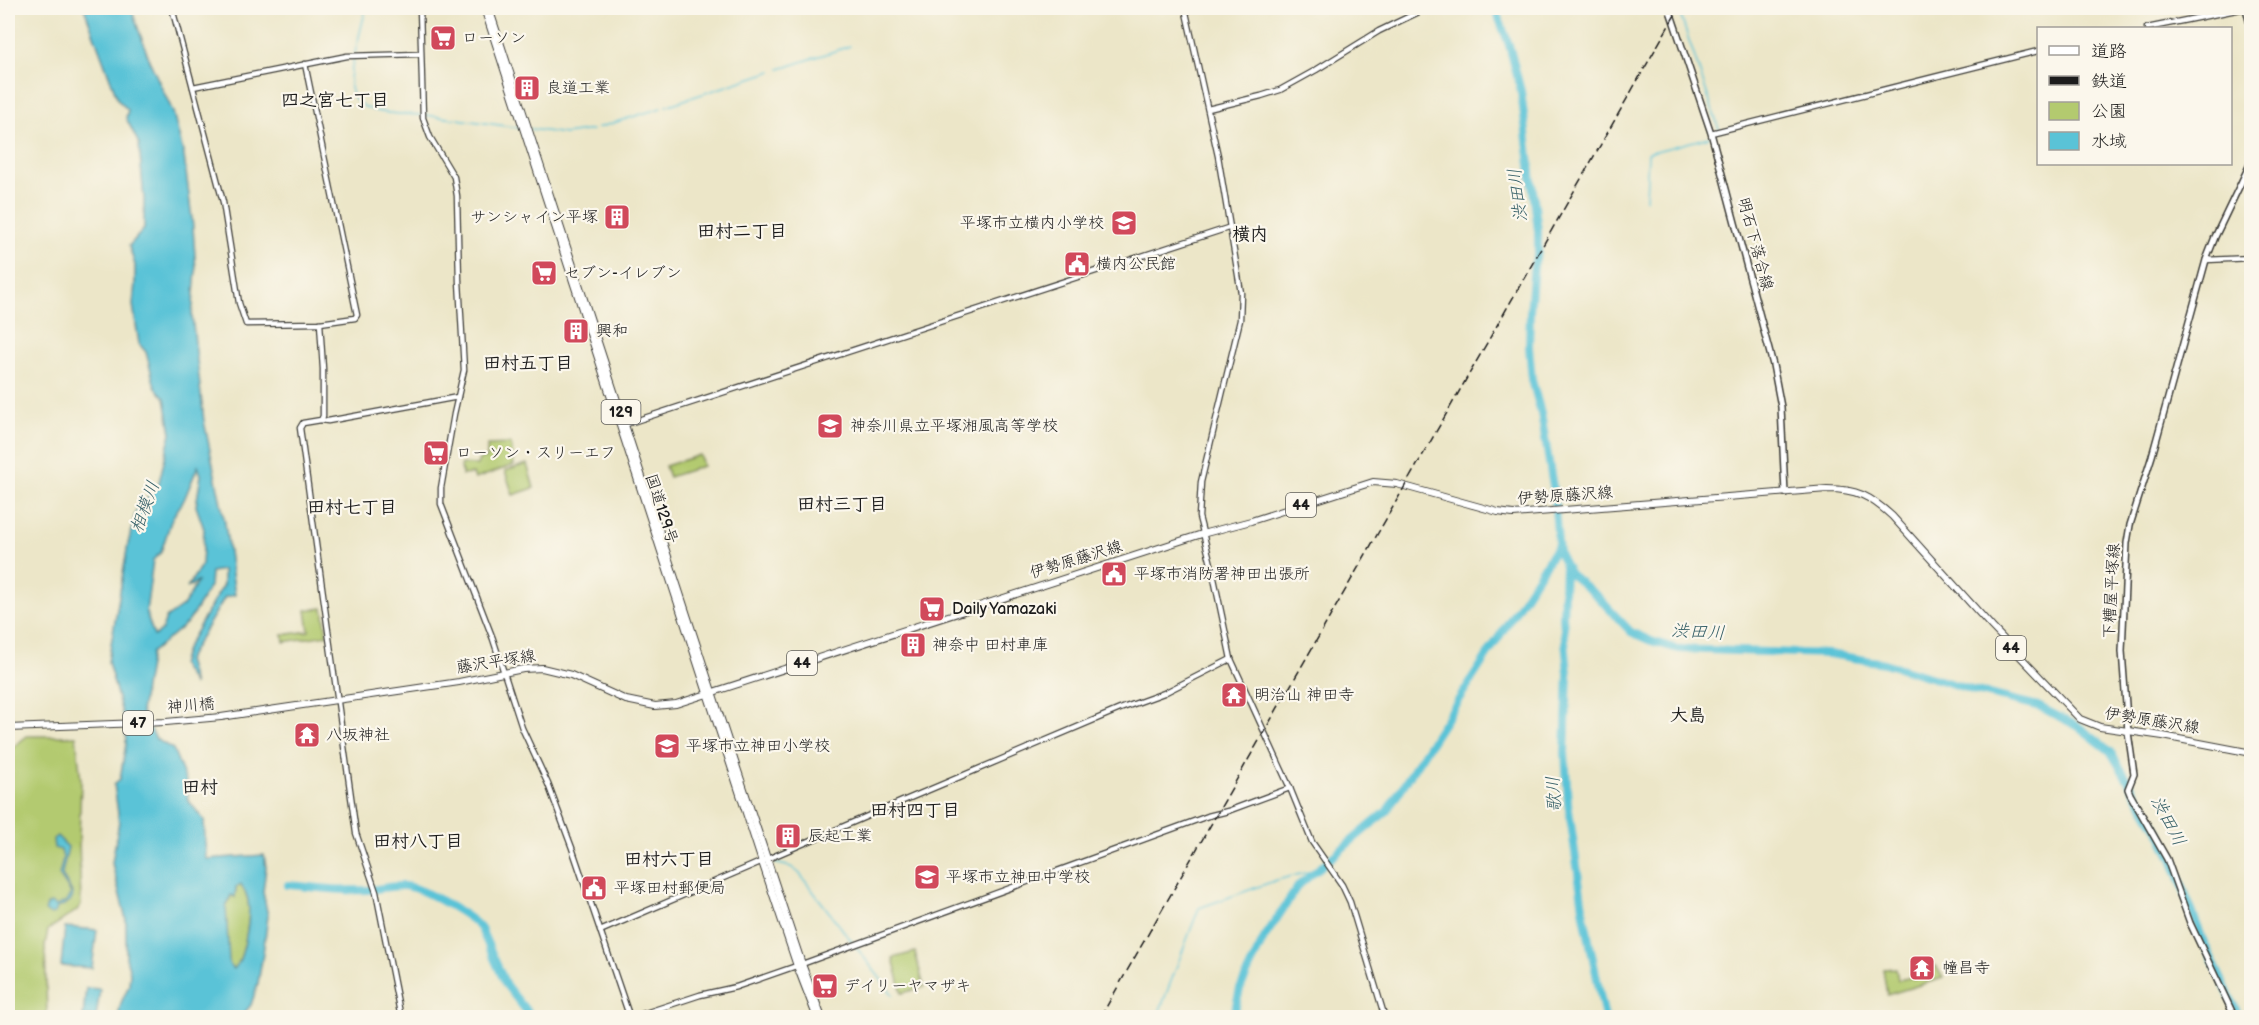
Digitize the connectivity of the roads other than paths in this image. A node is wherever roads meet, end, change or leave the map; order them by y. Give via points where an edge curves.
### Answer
1 (172, 8) edge
2 (420, 8) edge
3 (484, 8) edge
4 (489, 8) edge
5 (1185, 8) edge
6 (1427, 8) edge
7 (1669, 8) edge
8 (2246, 8) edge
9 (2152, 27) edge
10 (2252, 33) edge
11 (2037, 51) edge
12 (420, 54) junction
13 (305, 64) junction
14 (193, 87) junction
15 (1208, 109) junction
16 (526, 129) junction
17 (1711, 134) junction
18 (2252, 160) edge
19 (1231, 227) junction
20 (2252, 258) edge
21 (2206, 260) junction
22 (320, 323) junction
23 (458, 397) junction
24 (321, 420) junction
25 (623, 425) junction
26 (1785, 493) junction
27 (1202, 534) junction
28 (1231, 659) junction
29 (503, 672) junction
30 (710, 694) junction
31 (338, 699) junction
32 (275, 709) joint
33 (8, 728) edge
34 (2128, 732) junction
35 (2252, 753) edge
36 (1290, 788) junction
37 (765, 861) junction
38 (600, 931) junction
39 (800, 965) junction
40 (401, 1017) edge
41 (630, 1017) edge
42 (817, 1017) edge
43 (822, 1017) edge
44 (1385, 1017) edge
45 (2235, 1017) edge

1 - 14 street
2 - 12 street
3 - 16 main road, 国道129号 / 129
4 - 16 main road, 国道129号 / 129
5 - 15 street
6 - 15 street via 1388,26 1280,90
7 - 17 main road, 明石下落合線
8 - 9 street
8 - 10 main road
11 - 17 street
12 - 13 street via 359,55
12 - 23 street via 422,115 456,186 464,364
13 - 14 street
13 - 22 street via 357,315
14 - 22 street via 223,202 244,321
15 - 19 street
16 - 25 main road, 国道129号 / 129
17 - 26 main road, 明石下落合線 via 1778,387
18 - 21 main road, 下糟屋平塚線
19 - 25 street
19 - 27 street via 1241,307 1201,482 1198,508
20 - 21 street
21 - 34 main road, 下糟屋平塚線 via 2127,543 2122,651
22 - 24 street via 324,386
23 - 24 street
23 - 29 street via 440,491 441,504
24 - 31 street via 303,423 300,428
25 - 30 main road, 国道129号 / 129
26 - 27 main road, 伊勢原藤沢線 / 44 via 1513,514 1397,484 1373,482
26 - 34 main road, 伊勢原藤沢線 / 44 via 1848,489 1880,505 2074,713 2088,723
27 - 28 street
27 - 30 main road, 伊勢原藤沢線 / 44
28 - 36 street
28 - 37 street via 1164,693
29 - 30 main road, 藤沢平塚線 / 47 via 555,669 616,697 644,705 676,704
29 - 31 main road, 藤沢平塚線 / 47
29 - 38 street via 522,728 559,811
30 - 37 main road, 国道129号 / 129
31 - 32 main road, 藤沢平塚線 / 47
31 - 40 street via 357,834 376,889
32 - 33 main road, 神川橋 / 47 via 180,721
34 - 35 main road, 伊勢原藤沢線 / 44
34 - 45 main road, 下糟屋平塚線 via 2134,774 2130,794 2166,859 2190,923
36 - 39 street
36 - 44 street via 1312,842 1353,908
37 - 38 street
37 - 39 main road, 国道129号 / 129
38 - 41 street
39 - 41 street
39 - 42 main road, 国道129号 / 129
39 - 43 main road, 国道129号 / 129

